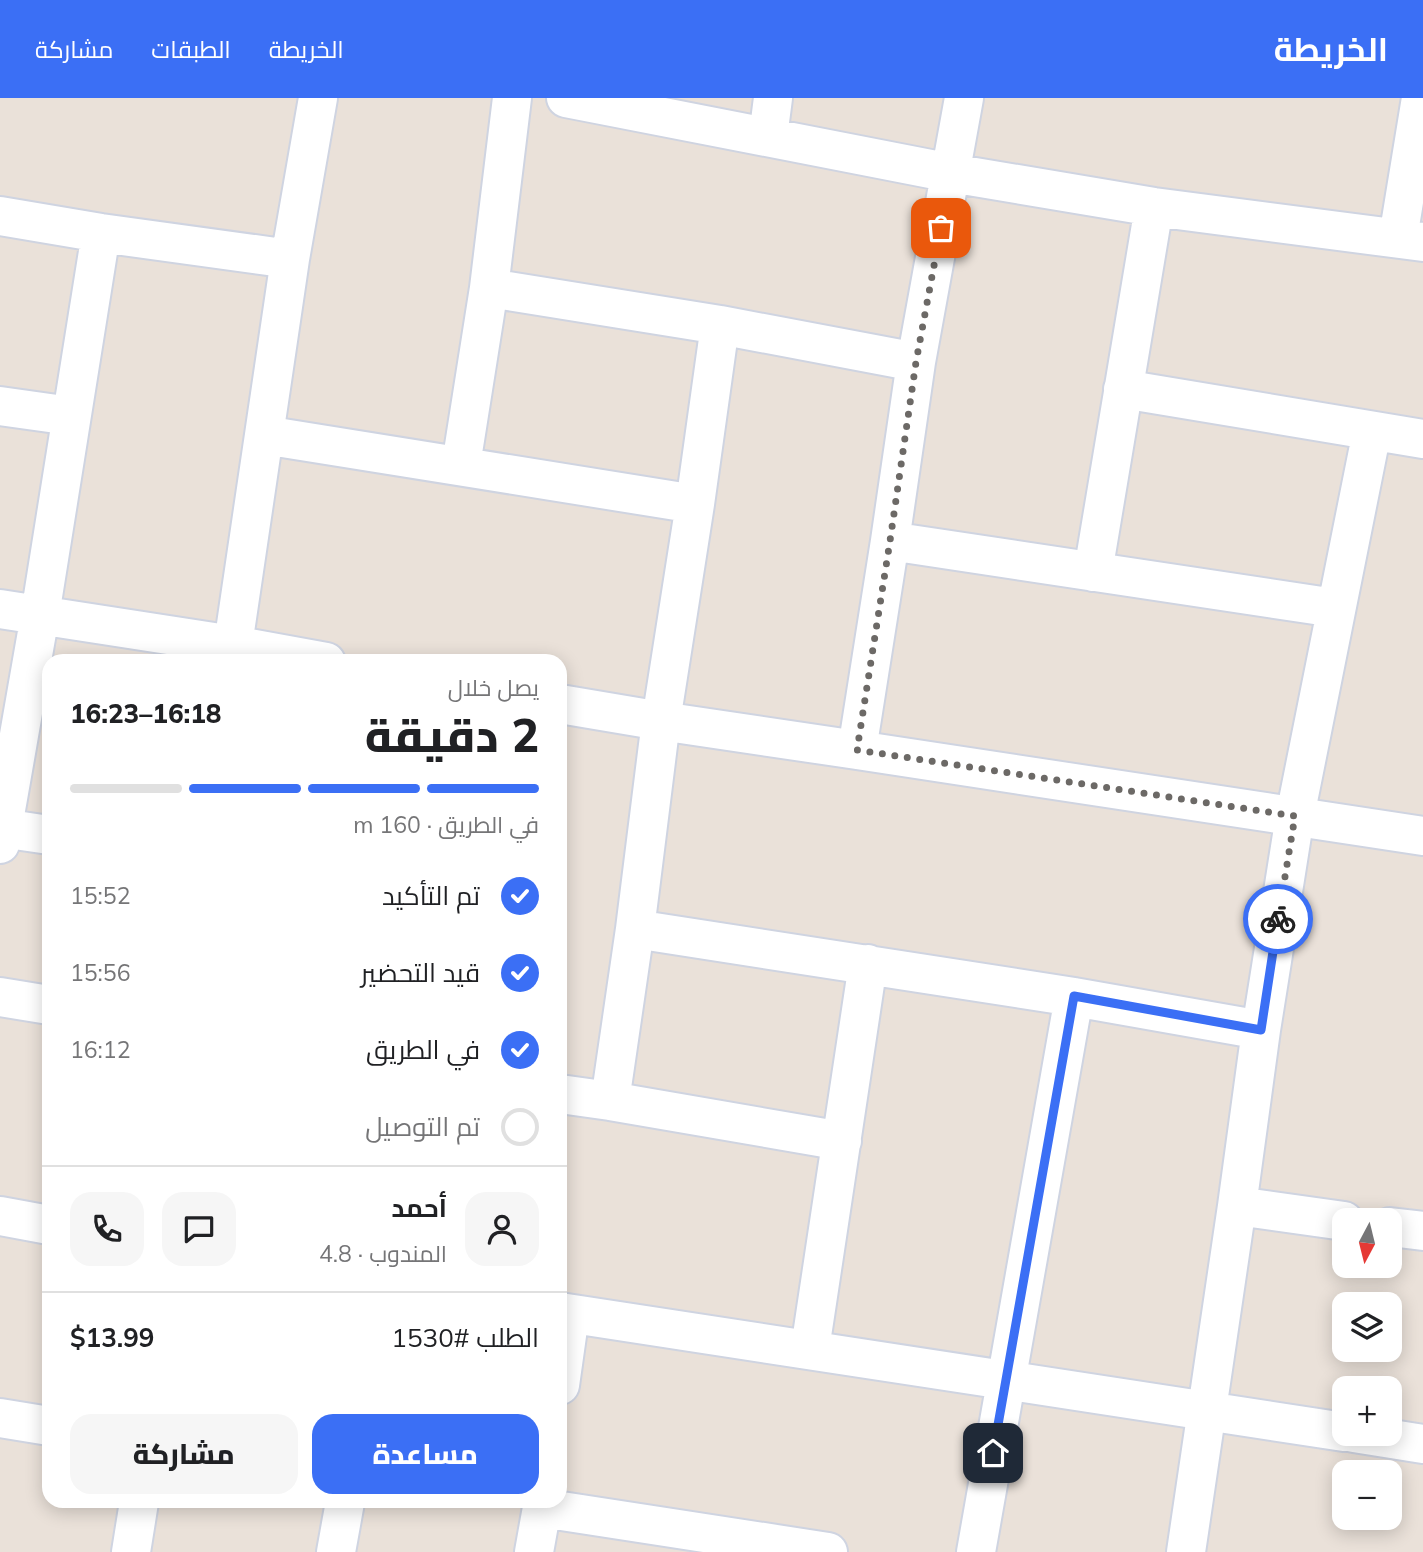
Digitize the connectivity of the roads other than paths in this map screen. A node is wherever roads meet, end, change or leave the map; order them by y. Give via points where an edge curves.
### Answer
1 (318, 98) edge
2 (512, 98) edge
3 (566, 98) edge
4 (773, 98) edge
5 (964, 98) edge
6 (1421, 98) edge
7 (768, 137) junction
8 (951, 173) junction
9 (1154, 207) junction
10 (0, 216) edge
11 (101, 233) junction
12 (1411, 240) edge
13 (290, 259) junction
14 (489, 288) junction
15 (720, 325) junction
16 (916, 362) junction
17 (1123, 389) junction
18 (0, 406) edge
19 (71, 416) junction
20 (1372, 431) junction
21 (264, 435) junction
22 (1423, 439) edge
23 (461, 465) junction
24 (695, 504) junction
25 (890, 541) junction
26 (1093, 572) junction
27 (1335, 608) junction
28 (0, 609) edge
29 (40, 615) junction
30 (233, 645) junction
31 (282, 654) edge
32 (567, 705) edge
33 (661, 721) junction
34 (857, 750) junction
35 (1295, 816) junction
36 (42, 835) edge
37 (1, 836) edge
38 (1423, 836) edge
39 (635, 929) junction
40 (868, 964) junction
41 (1074, 996) junction
42 (0, 997) edge
43 (42, 1004) edge
44 (1261, 1030) junction
45 (567, 1095) edge
46 (610, 1101) junction
47 (842, 1141) junction
48 (1237, 1206) junction
49 (0, 1216) edge
50 (1332, 1219) edge
51 (42, 1224) edge
52 (567, 1313) edge
53 (810, 1349) junction
54 (1006, 1379) junction
55 (1208, 1411) junction
56 (0, 1418) edge
57 (42, 1425) edge
58 (1332, 1430) edge
59 (1402, 1441) edge
60 (1423, 1444) edge
61 (138, 1508) edge
62 (344, 1508) edge
63 (542, 1508) edge
64 (560, 1508) edge
65 (787, 1549) edge
66 (131, 1552) edge
67 (336, 1552) edge
68 (534, 1552) edge
69 (828, 1552) edge
70 (976, 1552) edge
71 (1186, 1552) edge

1 - 13 street
2 - 14 street
3 - 7 street
4 - 7 street
5 - 8 street
6 - 12 street
7 - 8 street
8 - 9 street
8 - 16 street
9 - 12 street
9 - 17 street
10 - 11 street
11 - 13 street
11 - 19 street
13 - 21 street
14 - 15 street
14 - 23 street
15 - 16 street
15 - 24 street
16 - 25 street
17 - 20 street
17 - 26 street
18 - 19 street
19 - 29 street
20 - 22 street
20 - 27 street
21 - 23 street
21 - 30 street
23 - 24 street
24 - 33 street
25 - 26 street
25 - 34 street
26 - 27 street
27 - 35 street
28 - 29 street
29 - 30 street
29 - 37 street
30 - 31 street
32 - 33 street
33 - 34 street
33 - 39 street
34 - 35 street
35 - 38 street
35 - 44 street
36 - 37 street
39 - 40 street
39 - 46 street
40 - 41 street
40 - 47 street
41 - 44 street
41 - 54 street
42 - 43 street
44 - 48 street
45 - 46 street
46 - 47 street
47 - 53 street
48 - 50 street
48 - 55 street
49 - 51 street
52 - 53 street
53 - 54 street
54 - 55 street
54 - 70 street
55 - 58 street
55 - 71 street
56 - 57 street
59 - 60 street
61 - 66 street
62 - 67 street
63 - 68 street
64 - 65 street
65 - 69 street

